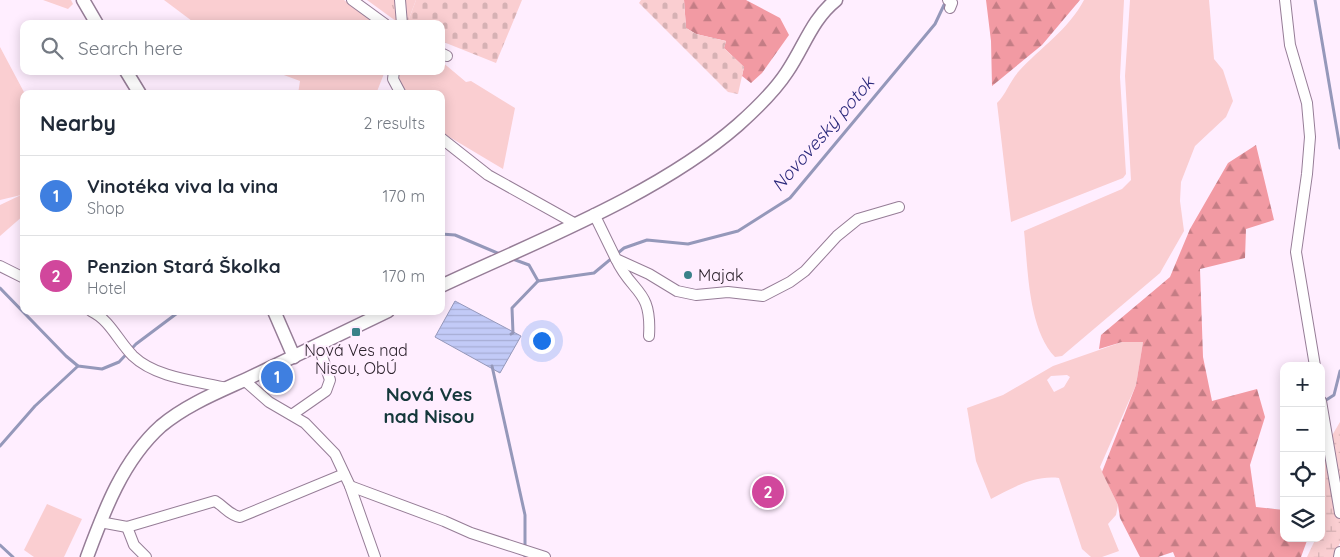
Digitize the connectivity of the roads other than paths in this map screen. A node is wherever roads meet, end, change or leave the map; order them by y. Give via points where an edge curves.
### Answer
1 (83, 0) edge
2 (352, 0) edge
3 (400, 0) edge
4 (836, 0) edge
5 (1285, 0) edge
6 (95, 20) edge
7 (380, 20) edge
8 (402, 20) edge
9 (128, 75) edge
10 (394, 75) edge
11 (138, 90) edge
12 (399, 90) edge
13 (445, 141) edge
14 (899, 207) dead end
15 (594, 214) junction
16 (574, 223) junction
17 (616, 259) junction
18 (0, 266) edge
19 (20, 276) edge
20 (445, 284) edge
21 (101, 315) edge
22 (276, 315) edge
23 (380, 315) edge
24 (649, 336) dead end
25 (318, 344) junction
26 (294, 357) junction
27 (1314, 362) edge
28 (244, 380) junction
29 (227, 388) junction
30 (1322, 407) edge
31 (293, 414) junction
32 (344, 474) junction
33 (350, 486) junction
34 (1340, 513) edge
35 (100, 522) junction
36 (127, 527) junction
37 (1340, 552) edge
38 (87, 557) edge
39 (146, 557) edge
40 (375, 557) edge
41 (545, 557) edge
42 (1339, 557) edge

1 - 6 street
2 - 7 street
3 - 8 street
4 - 15 street via 812,26 787,72 765,100 737,126 642,189
5 - 27 street via 1290,46 1307,103 1310,137 1296,252
9 - 11 street
10 - 12 street
13 - 16 street via 488,175
14 - 17 street via 858,219 805,270 763,296 728,292 684,293
15 - 16 street
15 - 17 street
16 - 20 street
17 - 24 street via 648,305
18 - 19 street
21 - 29 street via 141,363 166,374
22 - 26 street
23 - 25 street
25 - 26 street
25 - 31 street via 330,380 326,391
26 - 28 street
28 - 29 street
28 - 31 street via 270,402
29 - 35 street via 182,411 161,426 126,470
30 - 34 street
31 - 32 street via 321,437 335,454
32 - 33 street
32 - 36 street via 240,517 230,515 215,501
33 - 40 street
33 - 41 street via 471,533
35 - 36 street
35 - 38 street
36 - 39 street via 134,545
37 - 42 street

